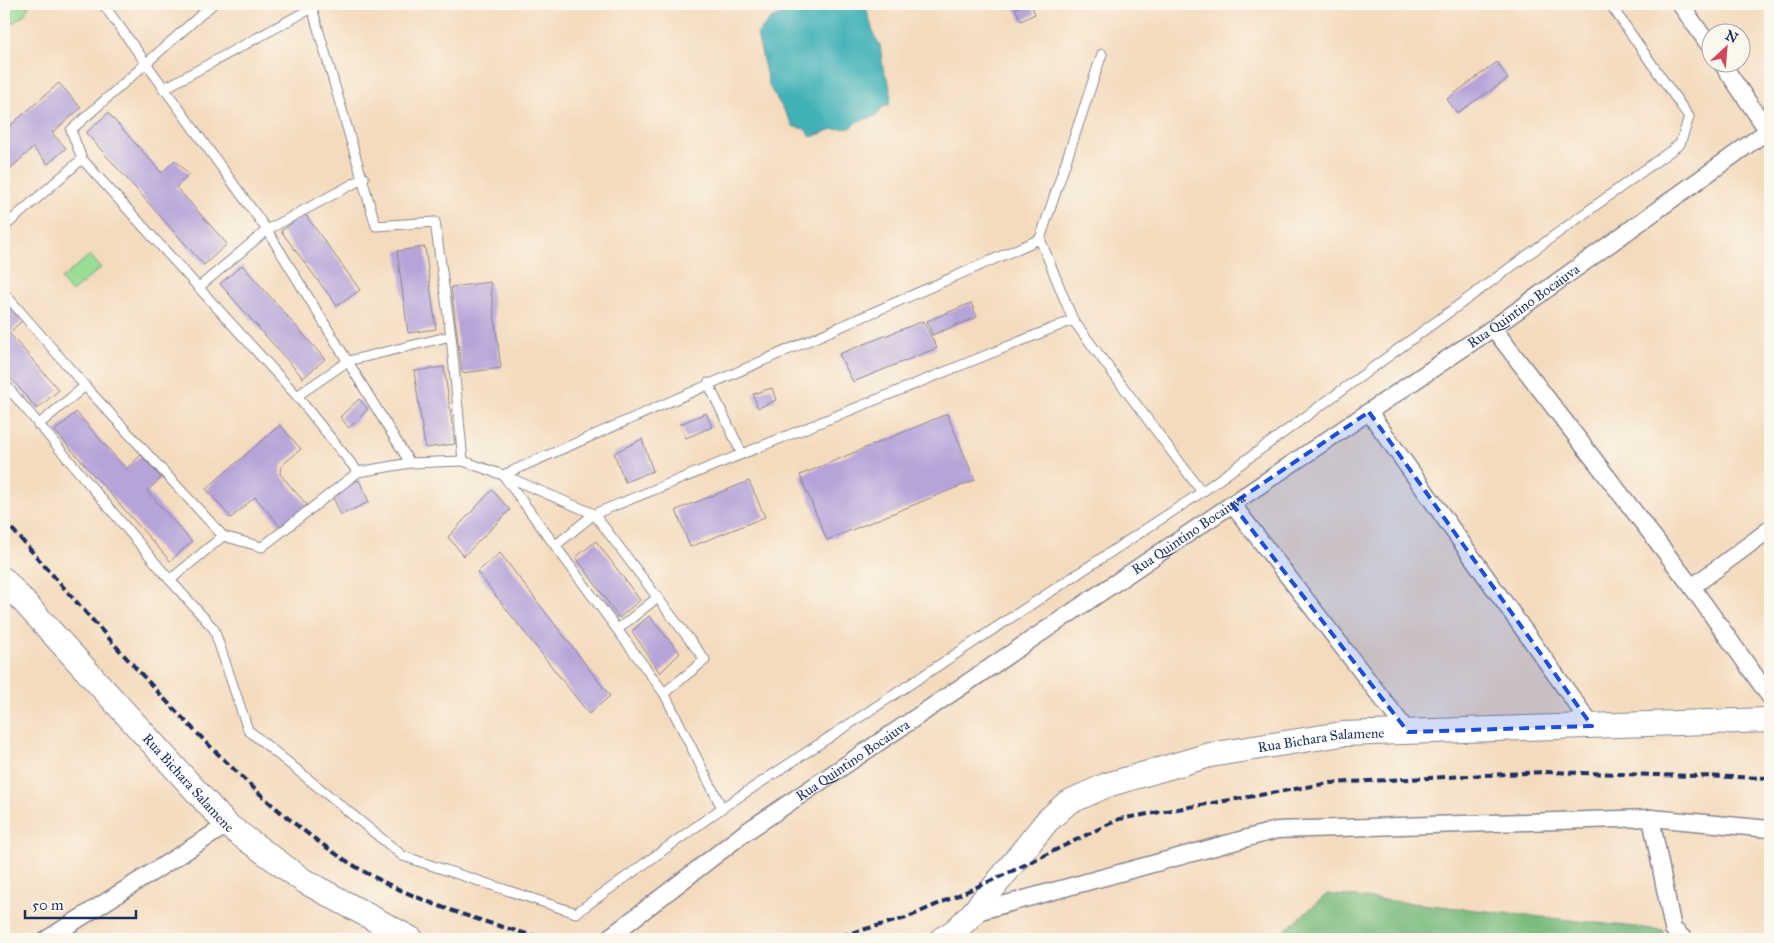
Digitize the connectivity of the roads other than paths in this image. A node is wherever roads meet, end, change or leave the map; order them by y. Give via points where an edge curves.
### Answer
1 (103, 4) edge
2 (213, 4) edge
3 (1610, 4) edge
4 (1680, 4) edge
5 (312, 6) edge
6 (1702, 35) edge
7 (1102, 54) dead end
8 (146, 62) junction
9 (1728, 72) edge
10 (163, 89) junction
11 (1770, 131) edge
12 (82, 159) junction
13 (364, 178) junction
14 (4, 227) edge
15 (267, 230) junction
16 (1040, 239) junction
17 (200, 287) junction
18 (4, 293) edge
19 (1073, 320) junction
20 (1493, 328) junction
21 (451, 336) junction
22 (348, 361) junction
23 (4, 383) edge
24 (708, 383) junction
25 (84, 386) junction
26 (297, 396) junction
27 (1368, 412) junction
28 (38, 425) junction
29 (742, 454) junction
30 (463, 461) junction
31 (410, 463) junction
32 (358, 472) junction
33 (503, 475) junction
34 (1202, 492) junction
35 (1232, 504) junction
36 (594, 514) junction
37 (1770, 528) edge
38 (223, 536) junction
39 (556, 545) junction
40 (4, 580) edge
41 (170, 580) junction
42 (1692, 587) junction
43 (658, 597) junction
44 (618, 629) junction
45 (664, 693) junction
46 (1770, 698) edge
47 (1770, 720) edge
48 (1592, 726) junction
49 (1408, 732) junction
50 (722, 808) junction
51 (1651, 818) junction
52 (227, 825) junction
53 (1770, 828) edge
54 (973, 913) junction
55 (47, 939) edge
56 (411, 939) edge
57 (607, 939) edge
58 (942, 939) edge
59 (1684, 939) edge

1 - 8 lane
2 - 8 lane
3 - 34 lane via 1689,117 1680,144
4 - 6 street
5 - 10 lane
5 - 13 lane
7 - 16 lane
8 - 10 lane
8 - 12 lane via 71,130
9 - 11 street
10 - 15 lane
11 - 20 street, Rua Quintino Bocaiuva
12 - 14 lane
12 - 17 lane
13 - 15 lane
13 - 21 lane via 376,226 436,222
15 - 17 lane
15 - 22 lane
16 - 19 lane
16 - 24 lane
17 - 26 lane
18 - 25 lane
19 - 29 lane
19 - 34 lane
20 - 27 street, Rua Quintino Bocaiuva
20 - 42 street
21 - 22 lane
21 - 30 lane
22 - 26 lane
22 - 31 lane
23 - 28 lane
24 - 29 lane
24 - 33 lane
25 - 28 lane
25 - 38 lane
26 - 32 lane
27 - 35 street, Rua Quintino Bocaiuva
27 - 48 street
28 - 41 lane
29 - 36 lane
30 - 31 lane
30 - 33 lane
31 - 32 lane
32 - 38 lane via 262,547
33 - 36 lane
33 - 39 lane
34 - 50 lane
35 - 49 street
35 - 57 street, Rua Quintino Bocaiuva via 743,834
36 - 39 lane
36 - 43 lane
37 - 42 street
38 - 41 lane
39 - 44 lane
40 - 52 main road, Rua Bichara Salamene
41 - 50 lane via 214,629 248,730 403,856 576,913
42 - 46 street
43 - 44 lane
43 - 45 lane via 705,660
44 - 45 lane
45 - 50 lane
47 - 48 main road, Rua Bichara Salamene
48 - 49 main road, Rua Bichara Salamene
49 - 54 main road, Rua Bichara Salamene via 1342,734 1210,755 1107,785 1067,802 1047,821
51 - 53 street
51 - 54 street via 1277,830
51 - 59 street via 1673,929
52 - 55 street
52 - 56 main road, Rua Bichara Salamene via 304,881
54 - 58 main road, Rua Bichara Salamene

